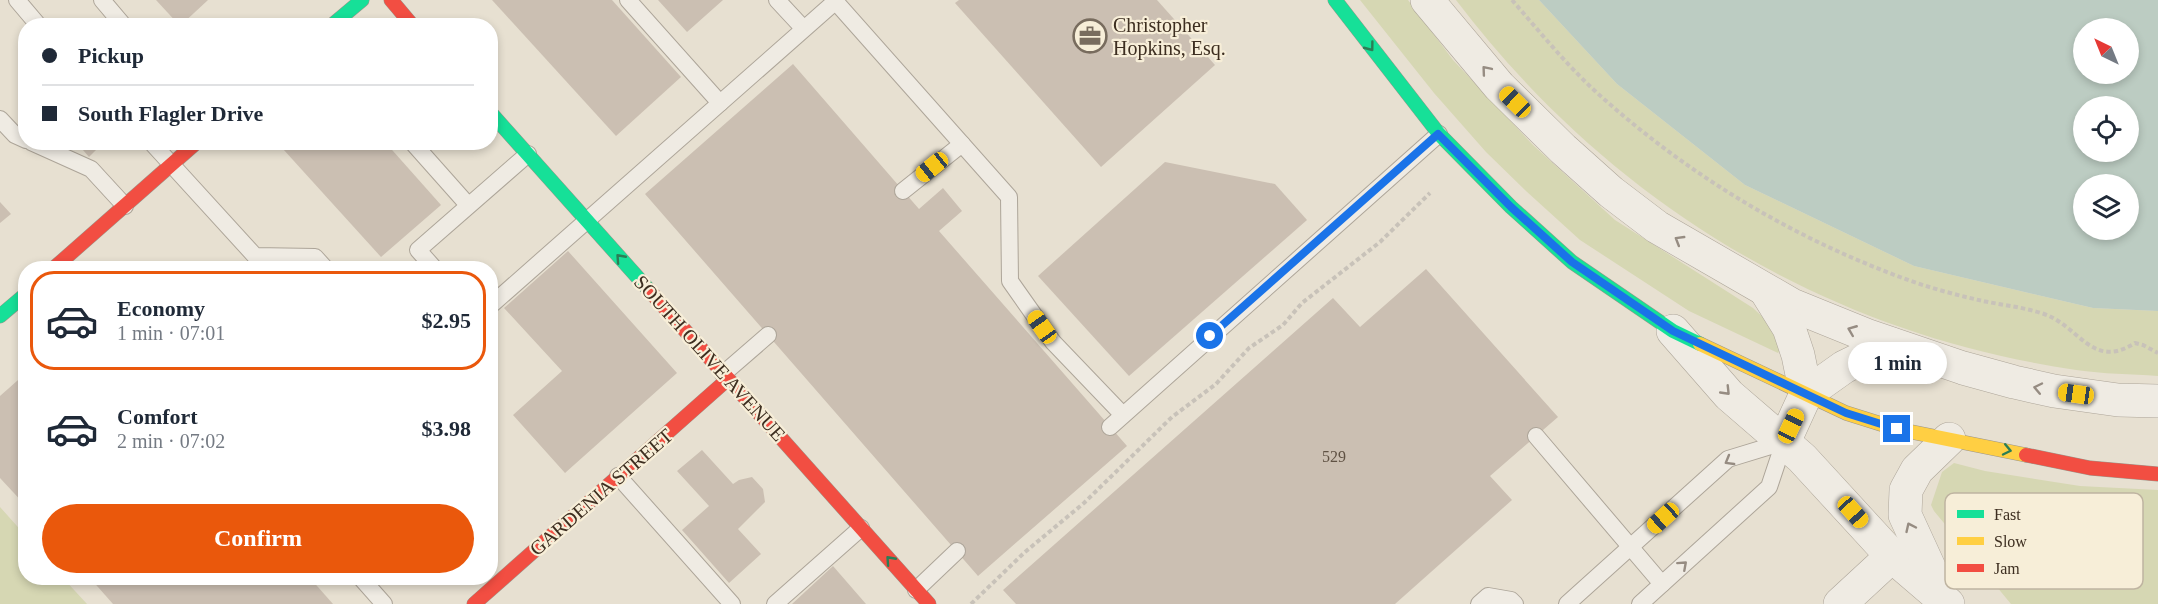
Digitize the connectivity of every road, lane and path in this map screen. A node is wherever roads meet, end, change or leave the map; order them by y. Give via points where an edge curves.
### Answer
1 (17, 0) edge
2 (102, 0) edge
3 (362, 0) edge
4 (391, 0) edge
5 (628, 0) edge
6 (777, 0) edge
7 (1335, 0) edge
8 (1427, 0) edge
9 (1512, 0) edge
10 (836, 1) edge
11 (32, 18) edge
12 (117, 18) edge
13 (341, 18) edge
14 (406, 18) edge
15 (803, 28) junction
16 (720, 103) junction
17 (0, 119) edge
18 (498, 121) edge
19 (1438, 134) junction
20 (18, 136) edge
21 (962, 144) junction
22 (48, 150) edge
23 (158, 150) edge
24 (188, 150) edge
25 (419, 150) edge
26 (528, 154) junction
27 (171, 165) junction
28 (903, 190) dead end
29 (1430, 194) dead end
30 (125, 206) junction
31 (468, 206) junction
32 (587, 221) junction
33 (69, 261) edge
34 (252, 261) edge
35 (265, 261) edge
36 (319, 261) edge
37 (428, 261) edge
38 (1764, 290) junction
39 (498, 299) edge
40 (18, 301) edge
41 (0, 316) edge
42 (1673, 331) junction
43 (768, 335) dead end
44 (1891, 344) junction
45 (2158, 353) edge
46 (726, 376) junction
47 (1806, 394) junction
48 (2158, 401) edge
49 (1122, 414) junction
50 (1110, 427) dead end
51 (1536, 436) dead end
52 (1949, 439) junction
53 (1784, 442) junction
54 (2158, 474) edge
55 (618, 476) junction
56 (861, 528) junction
57 (1631, 547) junction
58 (957, 551) dead end
59 (1892, 556) junction
60 (498, 583) edge
61 (1662, 584) junction
62 (370, 585) edge
63 (495, 585) edge
64 (916, 590) junction
65 (1946, 602) edge
66 (384, 604) edge
67 (474, 604) edge
68 (732, 604) edge
69 (775, 604) edge
70 (929, 604) edge
71 (971, 604) edge
72 (1479, 604) edge
73 (1515, 604) edge
74 (1567, 604) edge
75 (1640, 604) edge
76 (1840, 604) edge

1 - 11 lane
2 - 12 lane
3 - 13 street
4 - 14 street
5 - 16 lane
6 - 15 lane
7 -> 19 street
38 -> 8 street via 1657,226 1611,192 1499,86
9 - 45 path via 1593,89 1643,132 1747,205 1821,244 1902,278 2042,313 2102,352 2122,351 2135,343
10 - 15 lane
10 - 21 lane
15 - 16 lane
16 - 32 lane
17 - 20 lane
18 - 26 street, SOUTH OLIVE AVENUE
19 - 42 street via 1572,262
19 - 49 lane
21 - 28 lane
21 - 49 lane via 1009,197 1010,281 1053,342
22 - 30 lane via 91,169
23 - 27 lane
24 - 27 street
25 - 31 lane
26 - 31 lane
26 - 32 street, SOUTH OLIVE AVENUE
27 - 30 street
27 - 34 lane
29 - 71 path via 1380,242 1249,348 1216,384 1172,417 1084,503
30 - 33 street
31 - 37 lane via 418,250
32 - 39 lane
46 -> 32 street, SOUTH OLIVE AVENUE
35 - 36 lane via 315,257
44 -> 38 street
38 - 47 street via 1789,327
40 - 41 street
42 - 47 street
42 -> 53 street via 1729,395
43 - 46 lane
44 - 47 street via 1844,367
48 -> 44 street via 2118,400 2044,389
46 - 55 street, GARDENIA STREET
46 - 56 street, SOUTH OLIVE AVENUE
47 - 52 street via 1846,413 1897,429
47 - 53 street
49 - 50 lane
51 - 57 lane
52 -> 54 street via 2090,468
65 -> 52 street via 1905,515 1906,490 1917,470
53 -> 57 lane via 1728,459
53 - 59 street
61 -> 53 lane via 1769,488
55 - 60 street, GARDENIA STREET
55 - 68 lane
64 -> 56 street, SOUTH OLIVE AVENUE
56 - 69 lane
57 - 61 lane
57 - 74 lane
58 - 64 lane
59 - 65 street
59 - 76 street
61 - 75 lane
62 - 66 lane
63 - 67 street, GARDENIA STREET
64 - 70 street, SOUTH OLIVE AVENUE
72 - 73 lane via 1488,596

